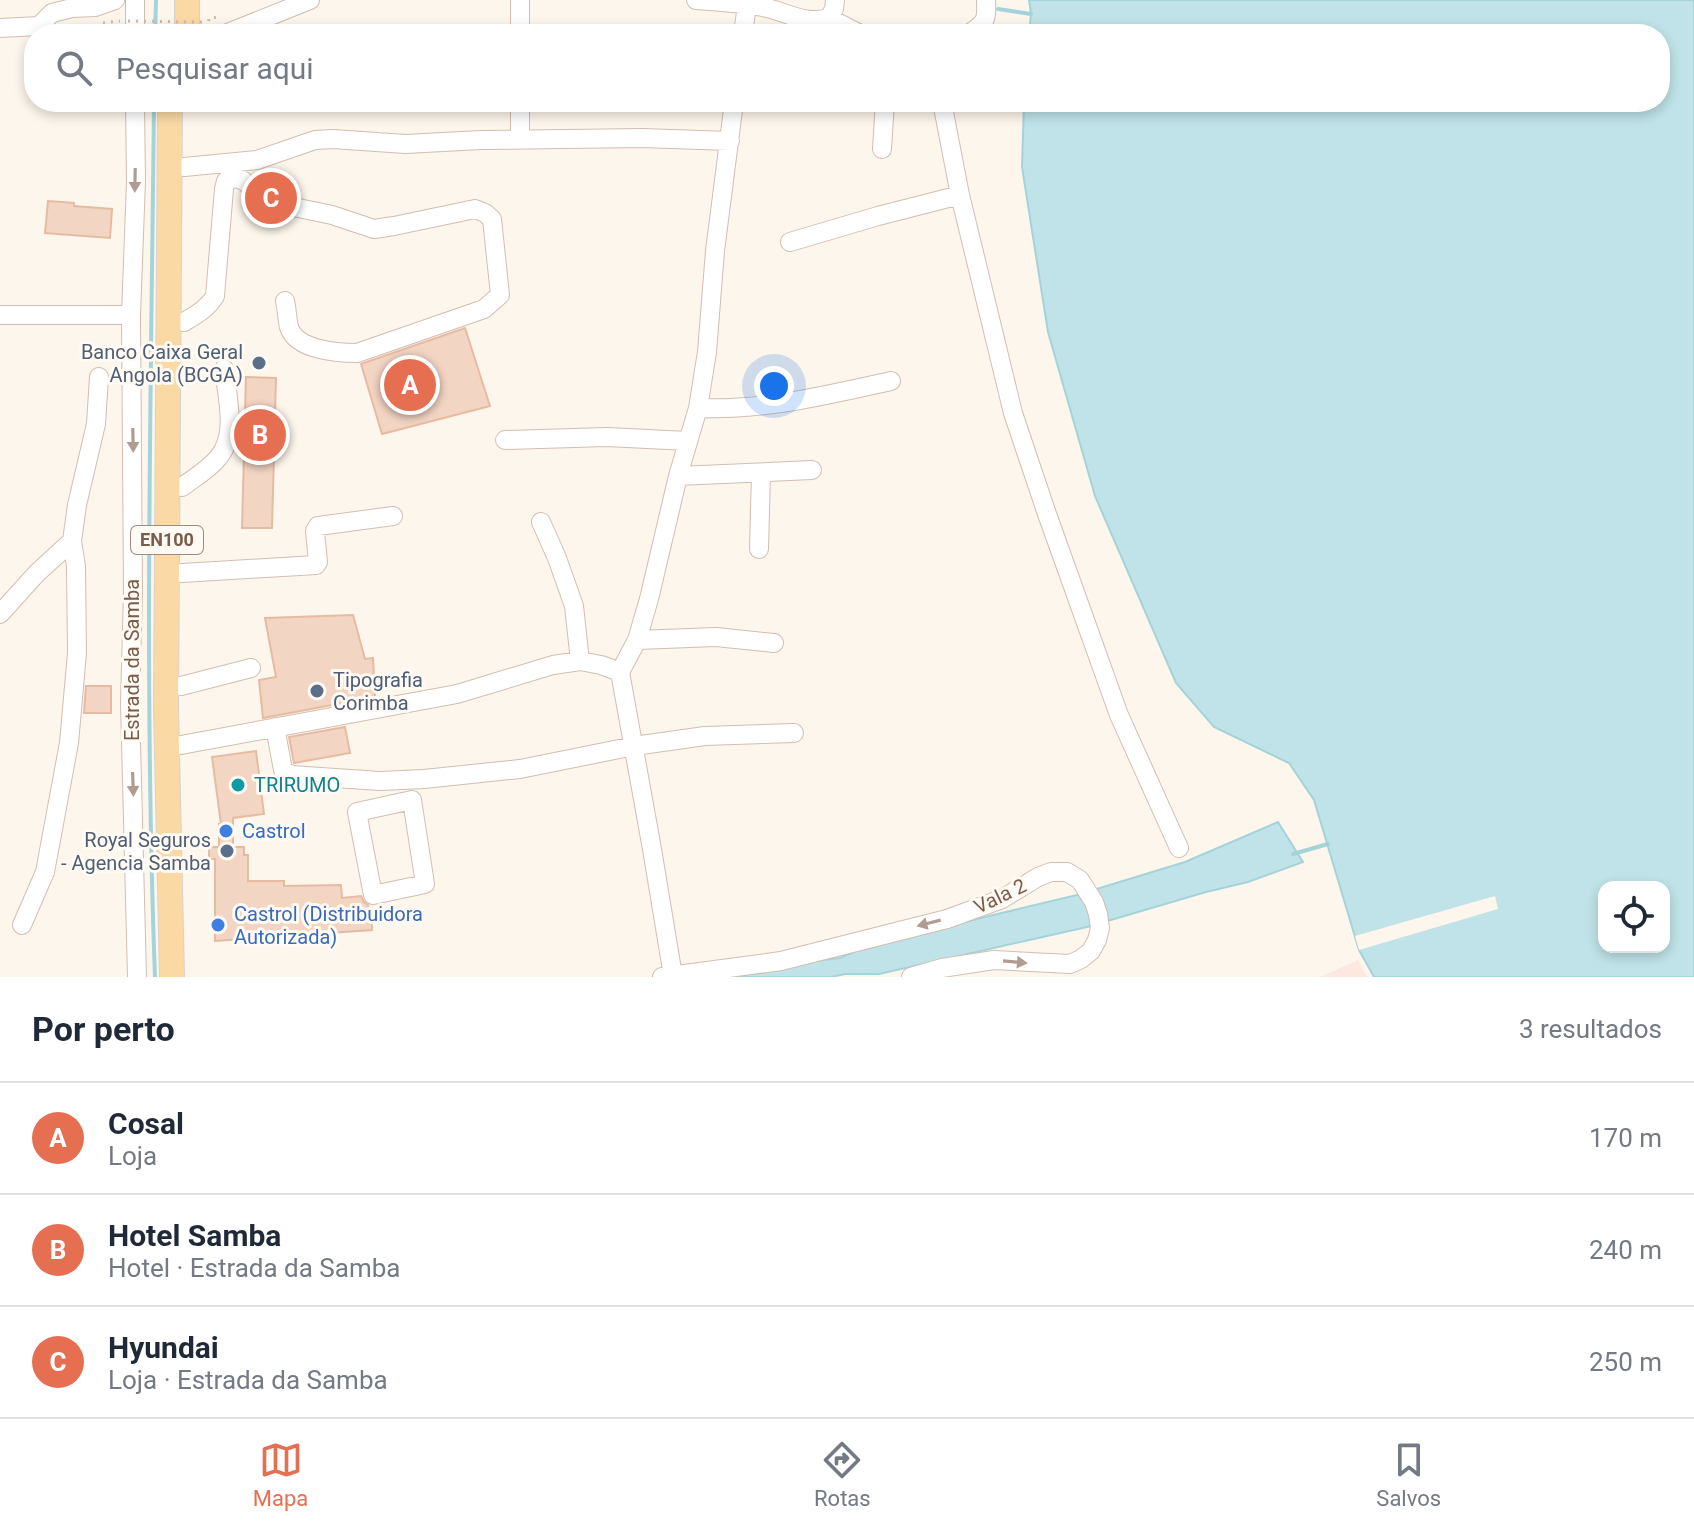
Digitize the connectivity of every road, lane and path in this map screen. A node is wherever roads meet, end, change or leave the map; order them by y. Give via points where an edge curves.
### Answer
1 (115, 0) edge
2 (171, 0) edge
3 (187, 0) edge
4 (310, 0) edge
5 (520, 0) edge
6 (696, 0) edge
7 (747, 5) junction
8 (833, 9) edge
9 (134, 19) edge
10 (47, 24) edge
11 (167, 24) edge
12 (171, 24) edge
13 (193, 24) edge
14 (250, 24) edge
15 (520, 24) edge
16 (744, 24) edge
17 (849, 24) edge
18 (0, 28) edge
19 (24, 29) edge
20 (135, 112) edge
21 (170, 112) edge
22 (185, 112) edge
23 (520, 112) edge
24 (733, 112) edge
25 (884, 112) edge
26 (944, 112) edge
27 (520, 139) junction
28 (730, 141) junction
29 (882, 149) dead end
30 (184, 167) junction
31 (960, 195) junction
32 (790, 242) dead end
33 (285, 301) dead end
34 (0, 315) edge
35 (131, 315) junction
36 (184, 322) junction
37 (224, 369) dead end
38 (99, 377) dead end
39 (891, 381) dead end
40 (698, 408) junction
41 (505, 440) dead end
42 (688, 441) junction
43 (812, 470) dead end
44 (761, 473) junction
45 (678, 476) junction
46 (182, 487) junction
47 (393, 516) dead end
48 (541, 522) dead end
49 (72, 541) junction
50 (759, 549) dead end
51 (182, 573) junction
52 (0, 614) edge
53 (637, 640) junction
54 (774, 643) dead end
55 (580, 661) junction
56 (251, 668) dead end
57 (620, 672) junction
58 (181, 686) junction
59 (275, 727) junction
60 (794, 733) dead end
61 (181, 745) junction
62 (634, 746) junction
63 (389, 780) junction
64 (392, 804) junction
65 (1179, 848) dead end
66 (22, 925) dead end
67 (667, 976) edge
68 (137, 977) edge
69 (172, 977) edge
70 (185, 977) edge
71 (911, 977) edge

1 - 10 street via 52,13
2 - 12 main road
3 - 13 main road
4 - 14 street
5 - 15 street
6 - 7 street
7 - 8 street via 805,21 818,21
7 - 16 street
8 - 17 street
9 - 11 path, bridge
18 - 19 street
20 -> 35 street, Estrada da Samba
21 - 69 main road, Estrada da Samba / EN100 via 166,707
22 - 30 main road, EN100
23 - 27 street
24 - 28 street
25 - 29 street
26 - 31 street
27 - 28 street
27 - 30 street via 405,144 315,140 257,160
28 - 40 street
30 - 36 main road, EN100
31 - 32 street
31 - 65 street via 1013,413 1119,715
33 - 36 street via 294,336 343,353 357,353 484,309 500,295 492,219 475,209 374,229 260,200 242,179 229,178 215,296
34 - 35 street
35 -> 68 street, Estrada da Samba via 130,703
36 - 46 main road, EN100
37 - 46 street via 228,441 219,457
38 - 49 street via 96,424
39 - 40 street via 794,402
40 - 42 street
41 - 42 street
42 - 45 street
43 - 44 street
44 - 45 street
44 - 50 street
45 - 53 street
46 - 51 main road, EN100
47 - 51 street via 318,526 318,562 311,566
48 - 55 street via 574,606
49 - 52 street
49 - 66 street via 77,653 69,743 45,872
51 - 58 main road, EN100
53 - 54 street via 716,637
53 - 57 street
55 - 57 street
55 - 59 street via 457,694
56 - 58 street
57 - 62 street
58 - 61 main road, EN100
59 - 61 street
59 - 63 street via 283,770 291,775
60 - 62 street via 705,736
61 - 70 main road, EN100
62 - 63 street via 520,769
62 - 67 street
63 - 64 street
64 - 64 street via 412,800 425,884 373,895 357,812
71 -> 67 street, Vala 2 via 994,960 1070,964 1091,951 1097,940 1094,902 1080,880 1067,872 1051,872 1002,899 947,919 781,961

